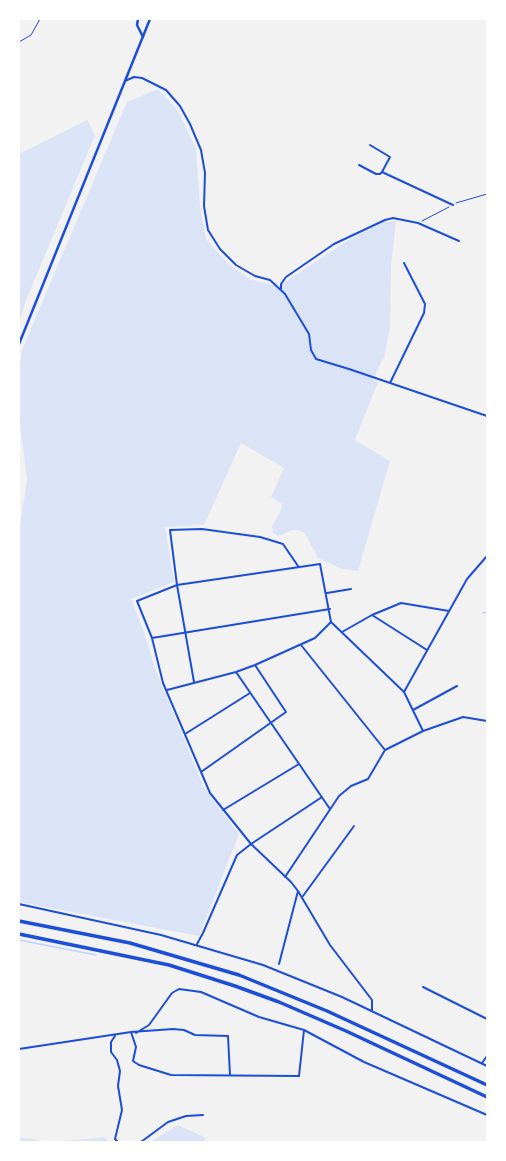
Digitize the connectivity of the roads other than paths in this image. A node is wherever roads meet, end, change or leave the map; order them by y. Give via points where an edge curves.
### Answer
1 (138, 19) edge
2 (150, 19) edge
3 (142, 37) junction
4 (125, 81) junction
5 (370, 145) dead end
6 (359, 165) dead end
7 (382, 172) junction
8 (453, 205) dead end
9 (459, 241) dead end
10 (404, 263) dead end
11 (281, 289) junction
12 (19, 344) edge
13 (390, 384) junction
14 (487, 416) edge
15 (487, 556) edge
16 (298, 566) junction
17 (177, 585) junction
18 (351, 588) dead end
19 (327, 593) junction
20 (330, 609) junction
21 (450, 611) junction
22 (372, 615) junction
23 (331, 622) junction
24 (186, 632) junction
25 (342, 632) junction
26 (152, 638) junction
27 (301, 645) junction
28 (427, 650) junction
29 (255, 665) junction
30 (236, 672) junction
31 (194, 682) junction
32 (457, 686) dead end
33 (167, 690) junction
34 (404, 692) junction
35 (250, 693) junction
36 (413, 710) junction
37 (487, 722) edge
38 (271, 723) junction
39 (423, 731) junction
40 (185, 734) junction
41 (384, 750) junction
42 (299, 764) junction
43 (201, 772) junction
44 (322, 797) junction
45 (330, 809) junction
46 (223, 810) junction
47 (354, 826) dead end
48 (251, 844) junction
49 (285, 876) junction
50 (298, 891) junction
51 (302, 897) junction
52 (19, 904) edge
53 (19, 921) edge
54 (19, 934) edge
55 (197, 944) junction
56 (279, 964) dead end
57 (423, 987) dead end
58 (372, 1011) junction
59 (487, 1019) edge
60 (304, 1030) junction
61 (132, 1032) junction
62 (136, 1033) junction
63 (115, 1036) junction
64 (19, 1049) edge
65 (487, 1056) edge
66 (482, 1064) junction
67 (487, 1066) edge
68 (230, 1074) junction
69 (487, 1085) edge
70 (487, 1097) edge
71 (203, 1115) dead end
72 (487, 1115) edge
73 (118, 1142) edge
74 (142, 1142) edge

1 - 3 main road via 137,25
2 - 3 main road
3 - 4 main road
4 - 11 street via 134,77 142,78 166,90 180,106 201,150 208,230 220,249 236,265 255,276 270,280
4 - 12 main road
5 - 7 street via 390,157
6 - 7 street via 376,174
7 - 8 street
9 - 11 street via 418,223 393,218 334,244 286,277
10 - 13 street via 425,304 424,313
11 - 13 street via 309,334 316,359
13 - 14 street
15 - 21 street via 467,580
16 - 17 street
16 - 17 street via 283,544 266,539 202,529 170,530
16 - 19 street via 320,564
17 - 24 street
17 - 26 street via 137,601
18 - 19 street
19 - 20 street
20 - 23 street
20 - 24 street
21 - 22 street via 401,603
21 - 28 street
22 - 25 street
22 - 28 street
23 - 25 street
23 - 27 street via 315,638
24 - 26 street
24 - 31 street
25 - 34 street
26 - 33 street via 157,663
27 - 29 street
27 - 41 street
28 - 34 street
29 - 30 street
29 - 38 street via 286,712
30 - 31 street
30 - 35 street
31 - 33 street
32 - 36 street
33 - 40 street
34 - 36 street
35 - 38 street
35 - 40 street
36 - 39 street
37 - 39 street via 463,717
38 - 42 street
38 - 43 street
39 - 41 street
40 - 43 street
41 - 45 street via 368,779 351,786 339,796
42 - 44 street
42 - 46 street
43 - 46 street via 210,792
44 - 45 street
44 - 48 street
45 - 49 street
46 - 48 street
47 - 51 street
48 - 49 street
48 - 55 street via 237,855
49 - 50 street
50 - 51 street
50 - 56 street
51 - 58 street via 330,945 372,1000
52 - 55 street via 135,928
53 - 69 highway via 130,943 238,975 344,1018
54 - 70 highway via 168,965 235,986 346,1031
55 - 58 street via 277,970
57 - 59 street
58 - 66 street
60 - 62 street via 260,1017 201,992 179,989 172,993 149,1025
60 - 68 street via 299,1076
60 - 72 street via 364,1062
61 - 62 street
61 - 63 street
61 - 68 street via 136,1047 133,1061 139,1065 171,1074
62 - 68 street via 172,1029 184,1030 195,1035 228,1036
63 - 64 street
63 - 73 street via 111,1042 111,1052 120,1070 118,1086 122,1110 115,1139
65 - 66 street
66 - 67 street
71 - 74 street via 186,1116 168,1122

